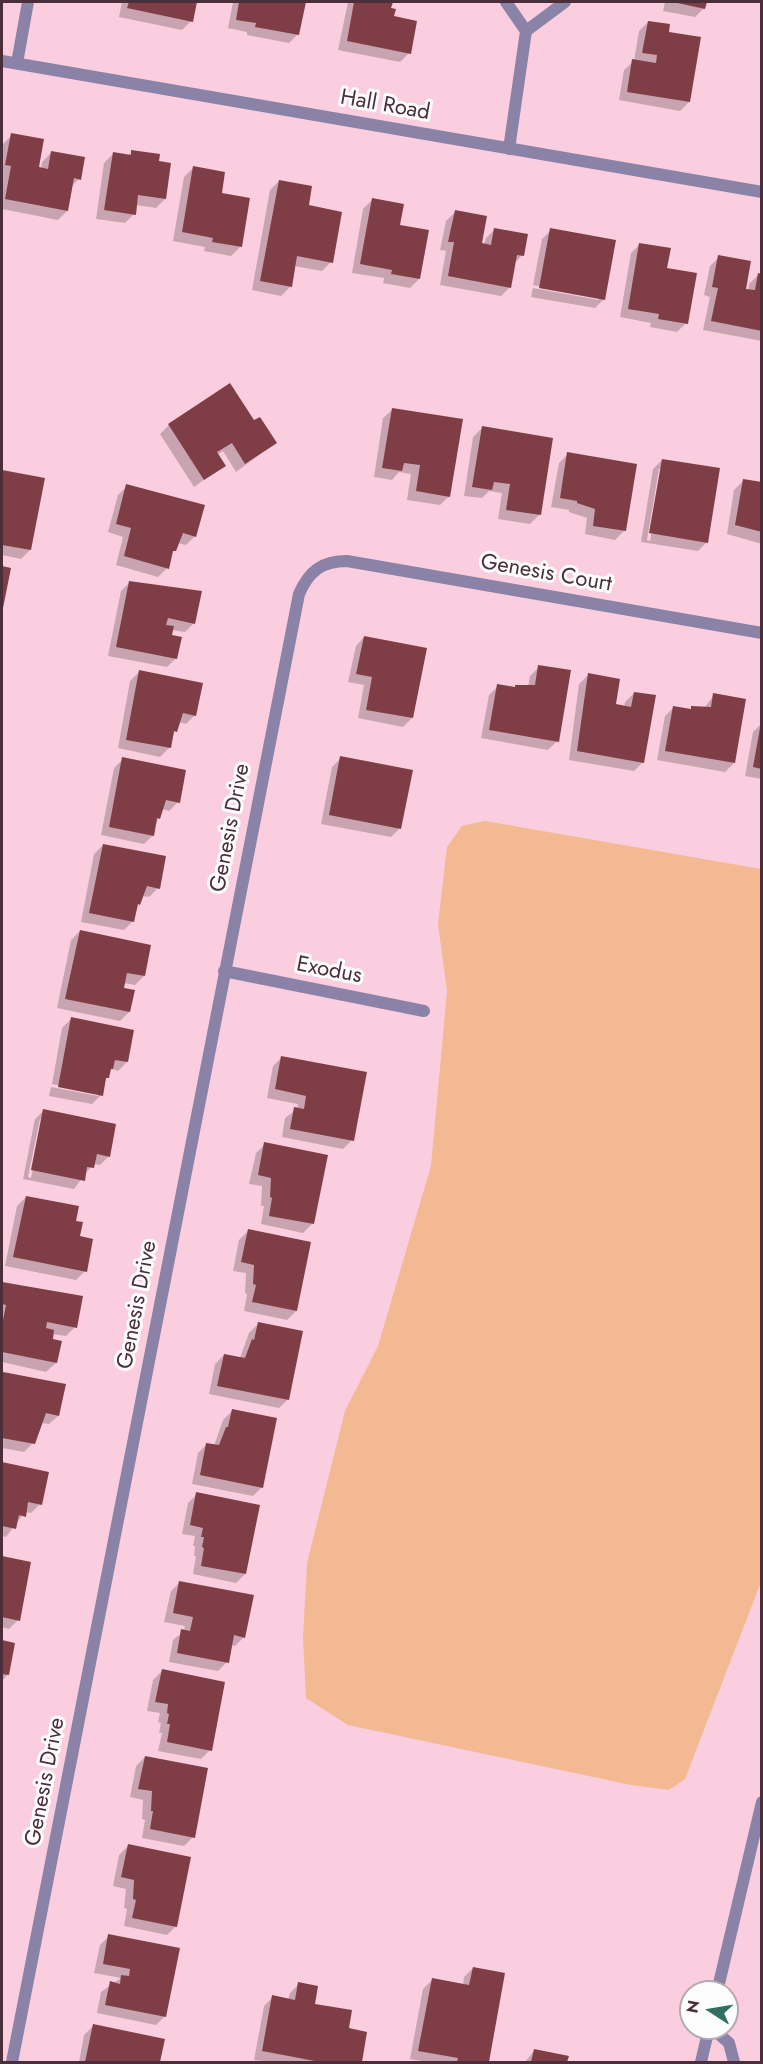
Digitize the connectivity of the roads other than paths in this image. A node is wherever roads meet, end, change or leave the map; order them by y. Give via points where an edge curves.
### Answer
1 (28, 2) edge
2 (506, 2) edge
3 (565, 2) edge
4 (526, 31) junction
5 (2, 61) edge
6 (18, 63) junction
7 (509, 149) junction
8 (762, 192) edge
9 (323, 564) joint
10 (762, 633) edge
11 (224, 971) junction
12 (424, 1011) dead end
13 (762, 1802) edge
14 (720, 1980) edge
15 (707, 2040) edge
16 (725, 2040) edge
17 (12, 2062) edge
18 (701, 2062) edge
19 (734, 2062) edge

1 - 6 street
2 - 4 street
3 - 4 street
4 - 7 street
5 - 6 street, Hall Road
6 - 7 street, Hall Road
7 - 8 street, Hall Road
9 - 10 street, Genesis Court via 347,561
9 - 11 street, Genesis Drive via 307,577 299,594
11 - 12 street, Exodus
11 - 17 street, Genesis Drive
13 - 14 street
15 - 18 street
16 - 19 street

